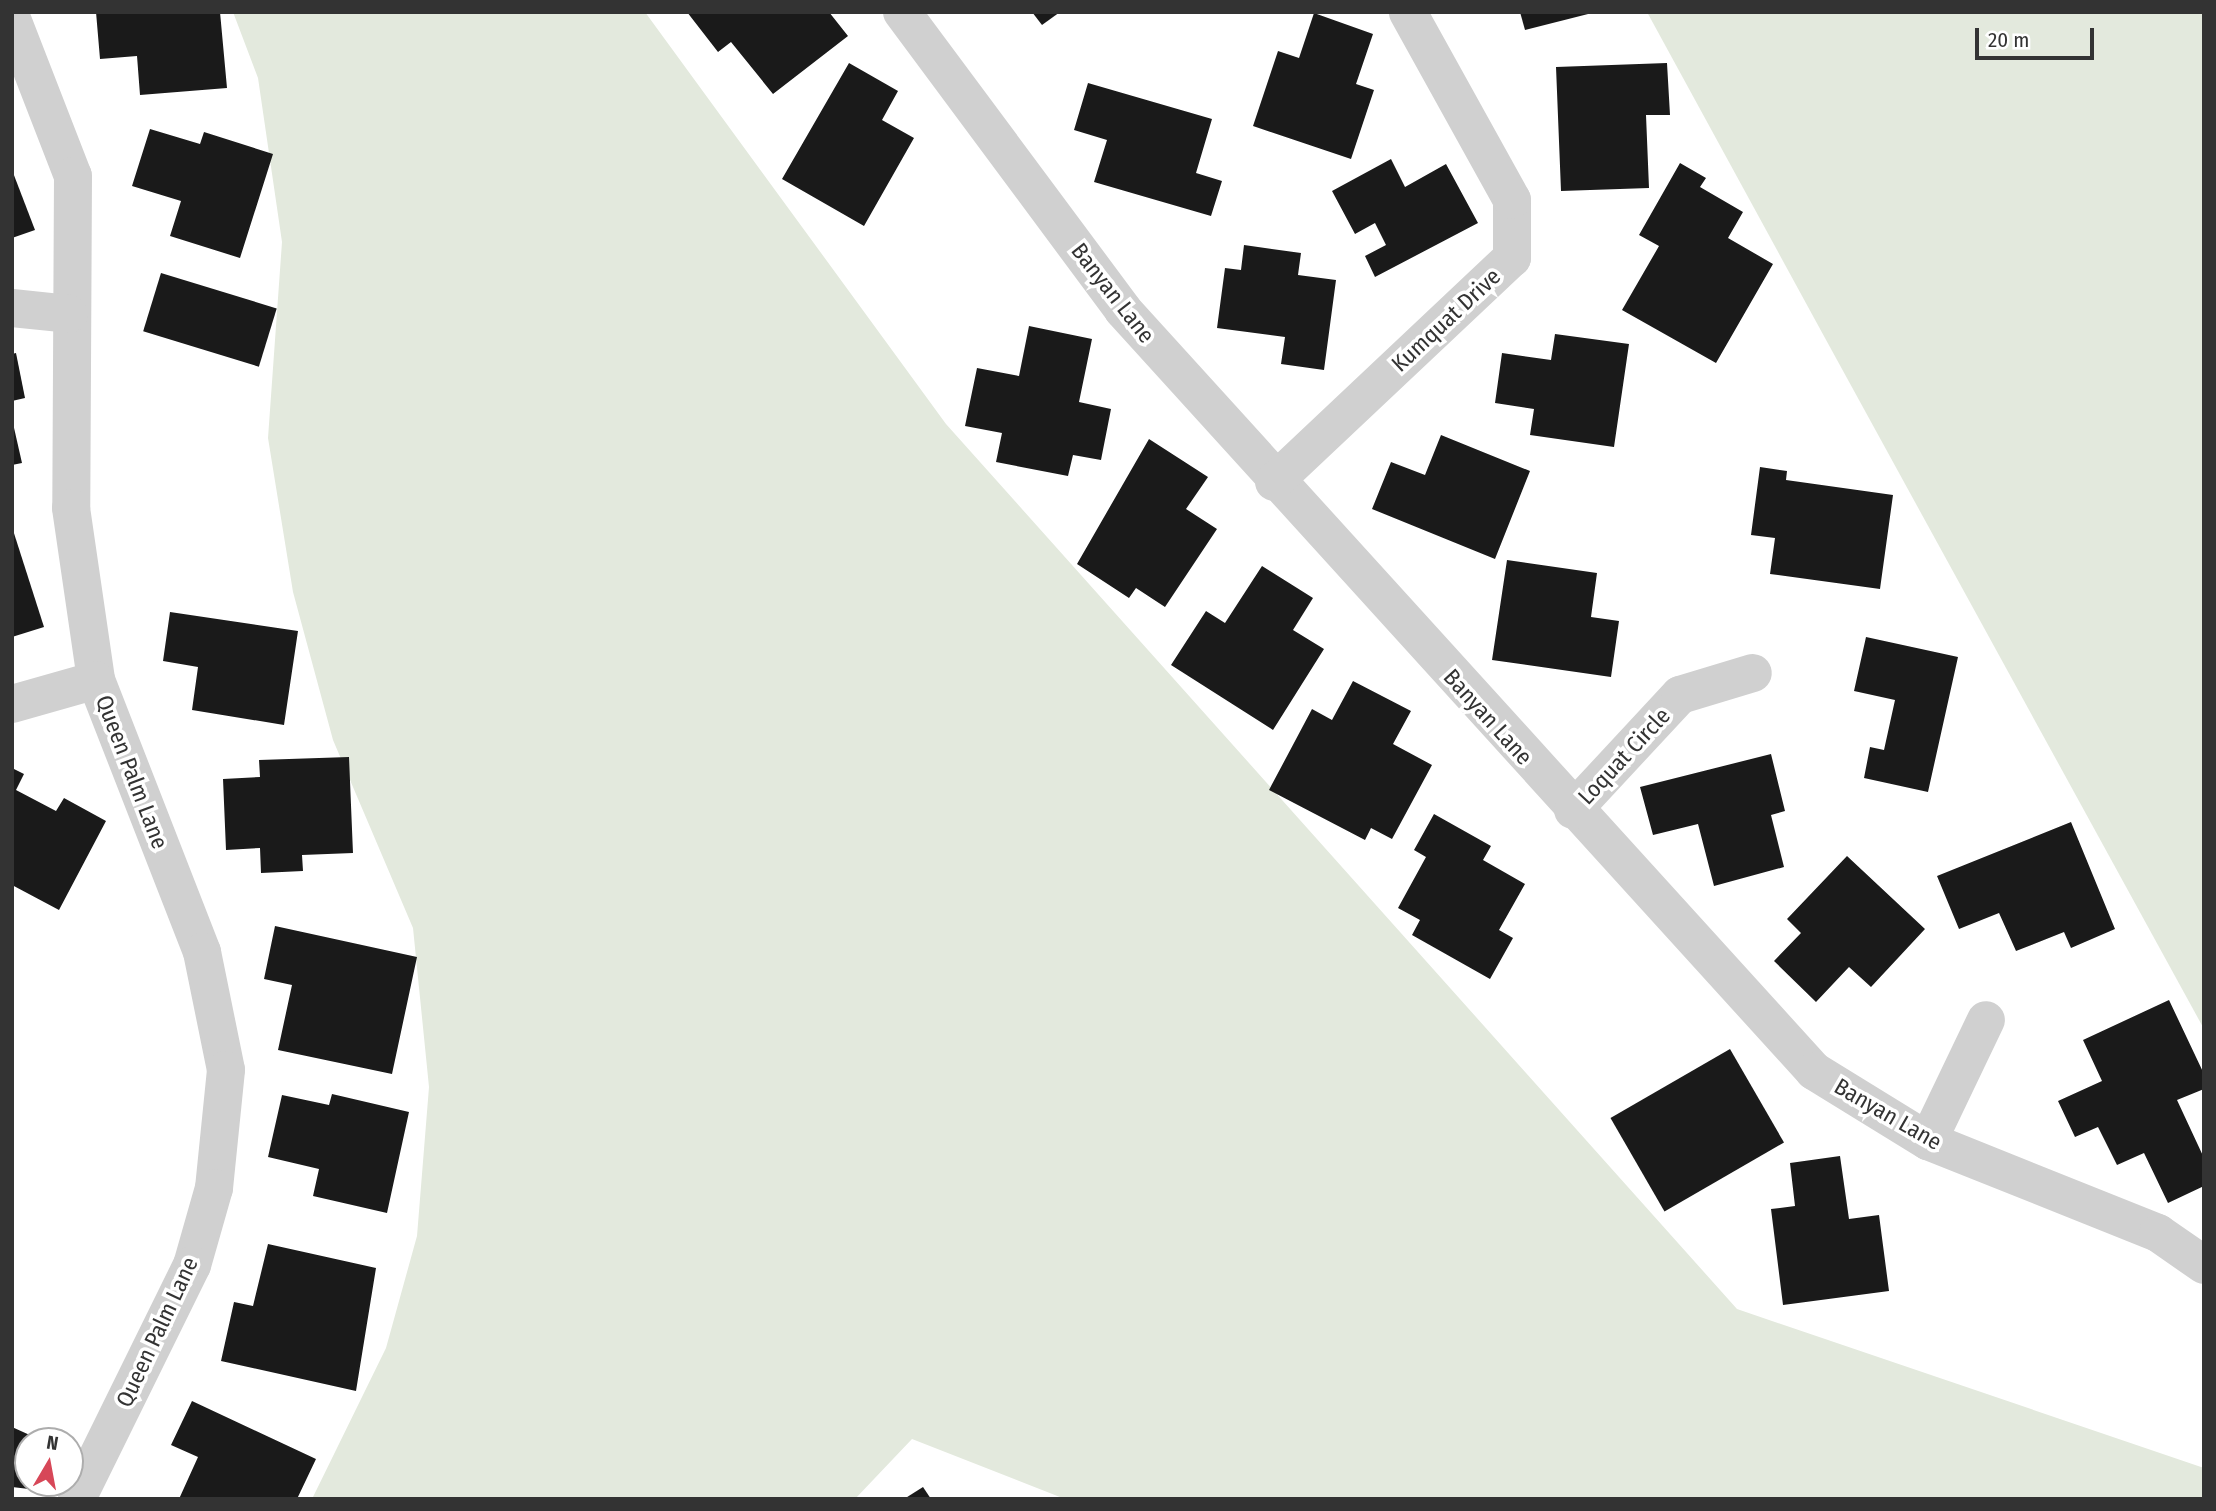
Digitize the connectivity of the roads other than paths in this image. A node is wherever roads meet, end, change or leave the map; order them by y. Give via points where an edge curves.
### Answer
1 (902, 12) edge
2 (1408, 12) edge
3 (12, 19) edge
4 (12, 308) edge
5 (69, 314) junction
6 (1274, 482) junction
7 (1753, 673) dead end
8 (96, 680) junction
9 (12, 704) edge
10 (1573, 810) junction
11 (1986, 1020) dead end
12 (1928, 1141) junction
13 (2204, 1265) edge
14 (77, 1499) edge

1 - 6 street, Banyan Lane via 1123,310
2 - 6 street, Kumquat Drive via 1512,200 1512,258
3 - 5 street, Queen Palm Lane via 73,176
4 - 5 street
5 - 8 street, Queen Palm Lane via 71,508
6 - 10 street, Banyan Lane
7 - 10 street, Loquat Circle via 1681,695
8 - 9 street
8 - 14 street, Queen Palm Lane via 202,951 226,1070 214,1188 192,1265
10 - 12 street, Banyan Lane via 1814,1071
11 - 12 street
12 - 13 street, Banyan Lane via 2158,1233

